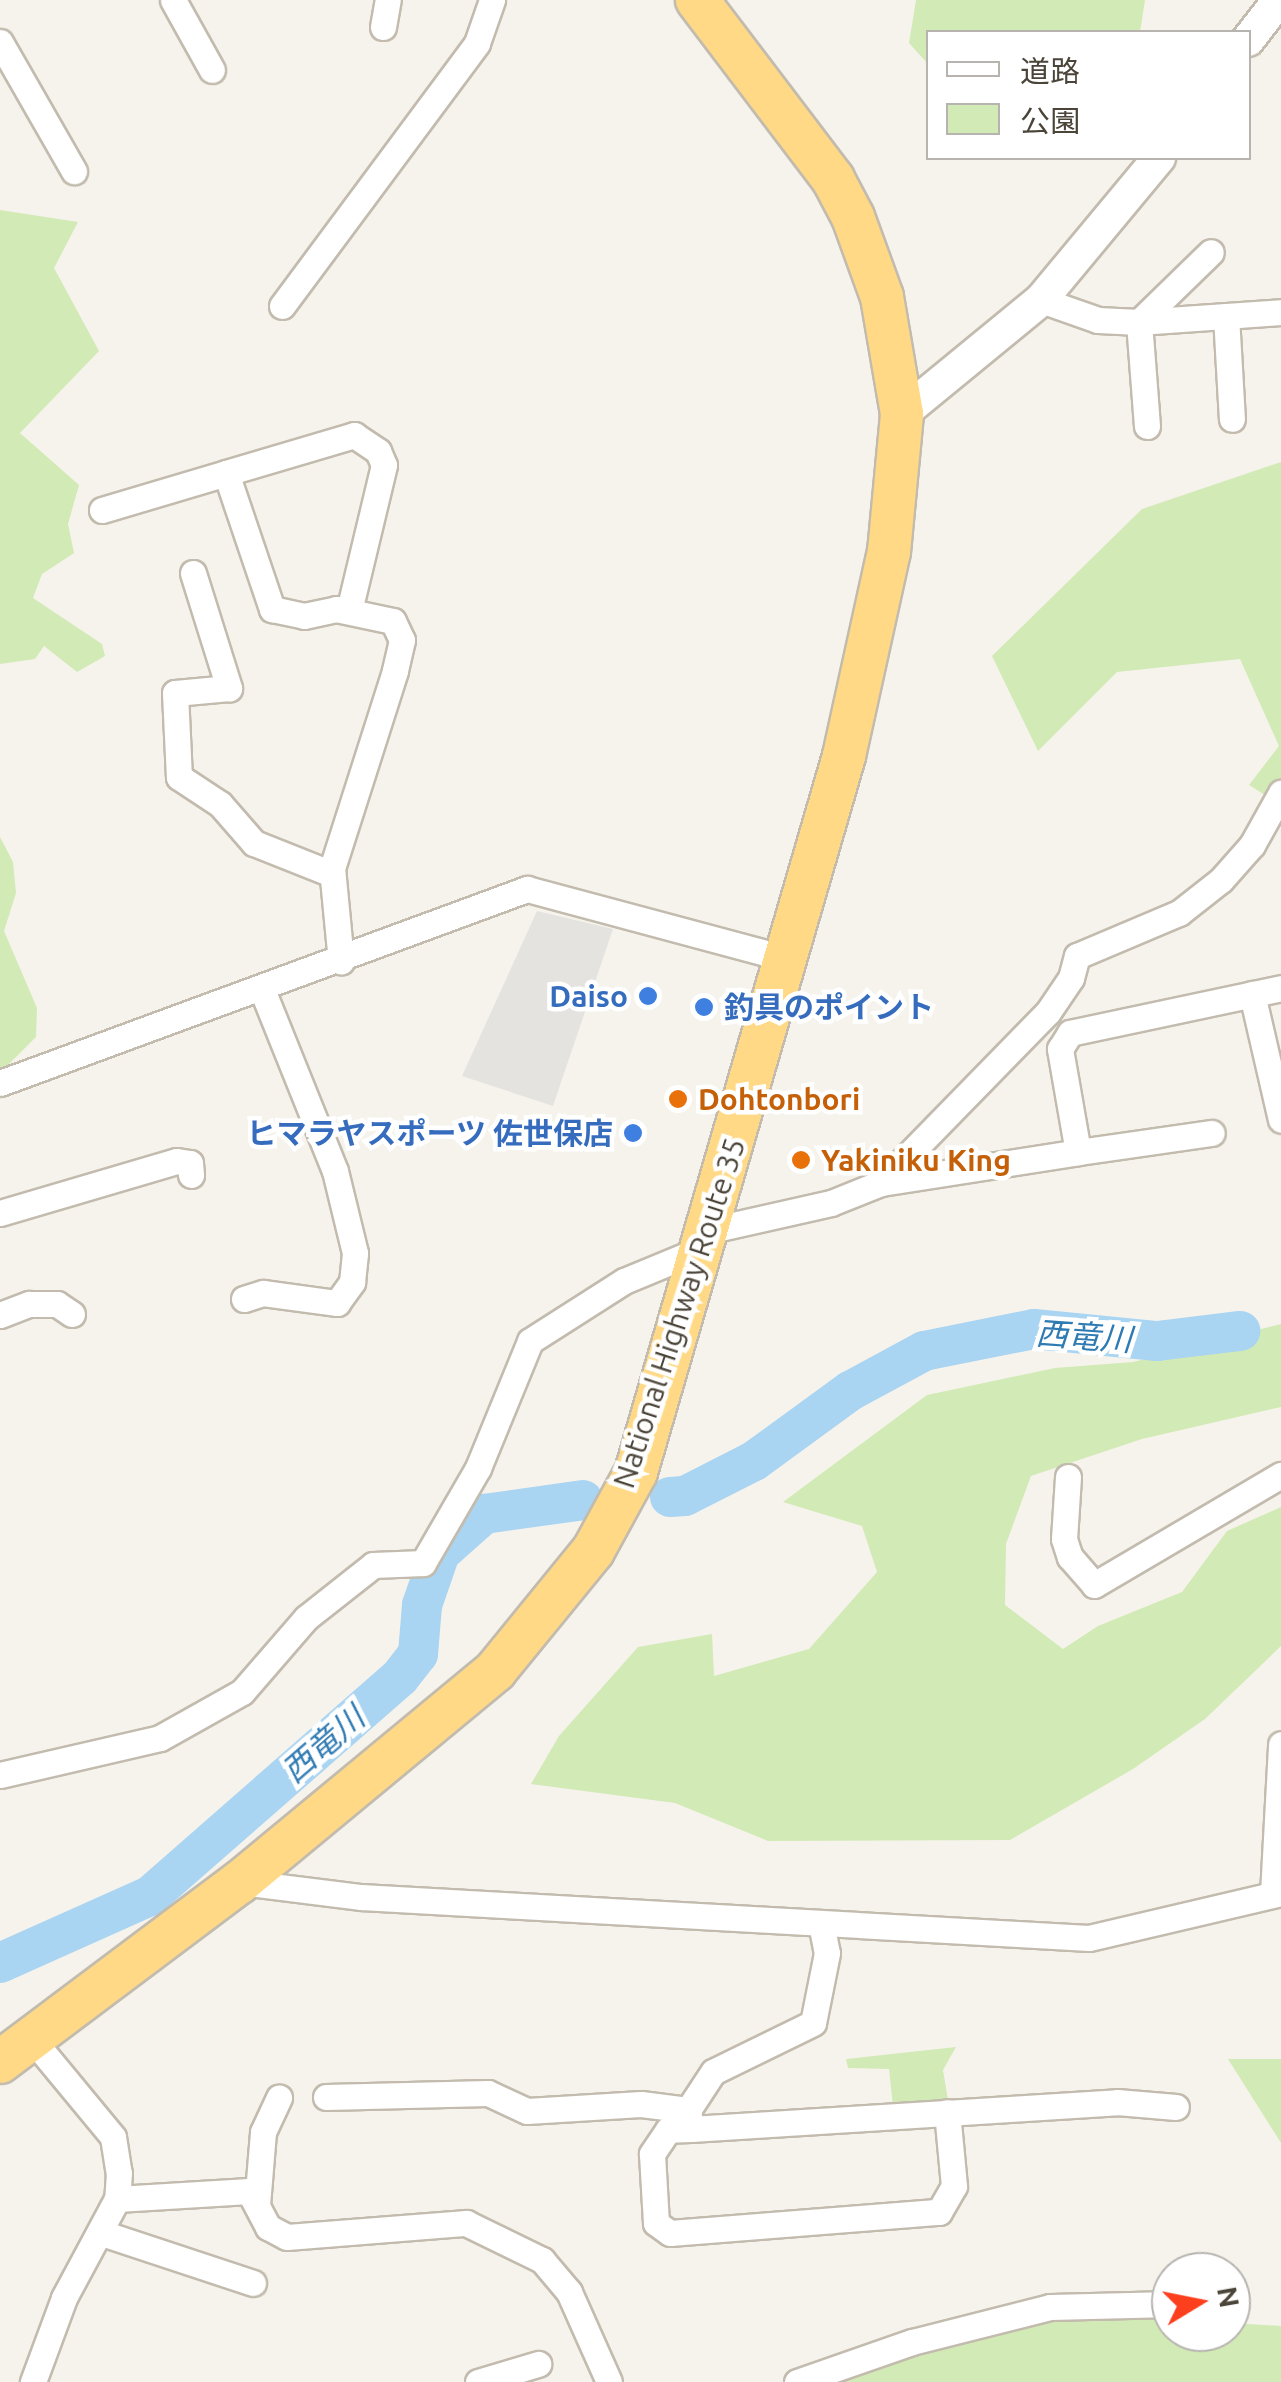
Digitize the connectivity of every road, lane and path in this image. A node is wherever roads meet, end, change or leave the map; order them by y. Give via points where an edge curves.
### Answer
1 (173, 0) edge
2 (388, 0) edge
3 (492, 0) edge
4 (696, 0) edge
5 (1278, 0) edge
6 (382, 28) dead end
7 (1251, 36) edge
8 (0, 42) edge
9 (212, 70) dead end
10 (1156, 160) edge
11 (74, 171) dead end
12 (1211, 252) dead end
13 (1042, 300) junction
14 (282, 306) dead end
15 (1281, 312) edge
16 (1226, 316) junction
17 (1139, 322) junction
18 (902, 414) junction
19 (1232, 419) dead end
20 (1147, 426) dead end
21 (226, 474) junction
22 (102, 510) dead end
23 (193, 573) dead end
24 (349, 611) junction
25 (1281, 793) edge
26 (332, 874) junction
27 (785, 958) junction
28 (341, 962) junction
29 (1281, 988) edge
30 (262, 989) junction
31 (1252, 994) junction
32 (0, 1083) edge
33 (1281, 1120) edge
34 (1212, 1132) dead end
35 (1078, 1152) junction
36 (191, 1175) dead end
37 (881, 1183) junction
38 (0, 1213) edge
39 (708, 1239) junction
40 (244, 1299) dead end
41 (72, 1314) dead end
42 (0, 1315) edge
43 (1281, 1476) edge
44 (1068, 1477) dead end
45 (1281, 1744) edge
46 (0, 1775) edge
47 (240, 1882) junction
48 (1277, 1894) edge
49 (822, 1928) junction
50 (9, 2054) edge
51 (326, 2097) dead end
52 (279, 2098) dead end
53 (1176, 2106) dead end
54 (948, 2112) junction
55 (690, 2119) junction
56 (116, 2198) junction
57 (256, 2204) junction
58 (102, 2233) junction
59 (253, 2283) dead end
60 (1151, 2304) edge
61 (538, 2364) dead end
62 (34, 2382) edge
63 (478, 2382) edge
64 (609, 2382) edge
65 (797, 2382) edge

1 - 9 street
2 - 6 street
3 - 14 street via 478,43
4 - 18 highway, National Highway Route 35 via 833,179 853,217 882,297
5 - 7 street
8 - 11 street
10 - 13 street
12 - 17 street
13 - 17 street via 1098,320
13 - 18 street
15 - 16 street
16 - 17 street
16 - 19 street
17 - 20 street
18 - 27 highway, National Highway Route 35 via 889,552 844,756
21 - 22 street
21 - 24 street via 272,609 304,616
21 - 24 street via 354,435 378,451 384,465
23 - 26 street via 229,688 174,693 179,777 220,804 254,844
24 - 26 street via 393,621 402,640
25 - 37 street via 1252,845 1221,880 1179,913 1077,956 1048,1012
26 - 28 street
27 - 28 street via 527,890
27 - 39 highway, National Highway Route 35
28 - 30 street
29 - 31 street
30 - 32 street
30 - 40 street via 335,1171 354,1254 352,1282 337,1303 264,1293
31 - 33 street
31 - 35 street via 1070,1033 1060,1050
34 - 35 street
35 - 37 street
36 - 38 street via 190,1164 178,1161
37 - 39 street
39 - 46 street via 624,1281 530,1341 478,1468 424,1563 373,1565 306,1618 242,1692 160,1738
39 - 47 highway, National Highway Route 35 via 636,1472 593,1551 495,1671
41 - 42 street via 57,1304
43 - 44 street via 1094,1585 1070,1558 1064,1539
45 - 48 street
47 - 49 street via 311,1894
47 - 50 highway, National Highway Route 35
48 - 49 street via 1089,1938
49 - 55 street via 827,1953 813,2023 712,2072
50 - 56 street via 113,2137
51 - 55 street via 488,2093 527,2111 640,2104
52 - 57 street via 262,2132
53 - 54 street via 1116,2102
54 - 55 street
54 - 55 street via 954,2186 939,2212 670,2234 656,2222 652,2154 668,2130
56 - 57 street via 249,2191
56 - 58 street
57 - 64 street via 268,2227 287,2237 466,2223 508,2240 542,2260 569,2292
58 - 59 street
58 - 62 street via 64,2298
60 - 65 street via 1050,2307 912,2342
61 - 63 street

